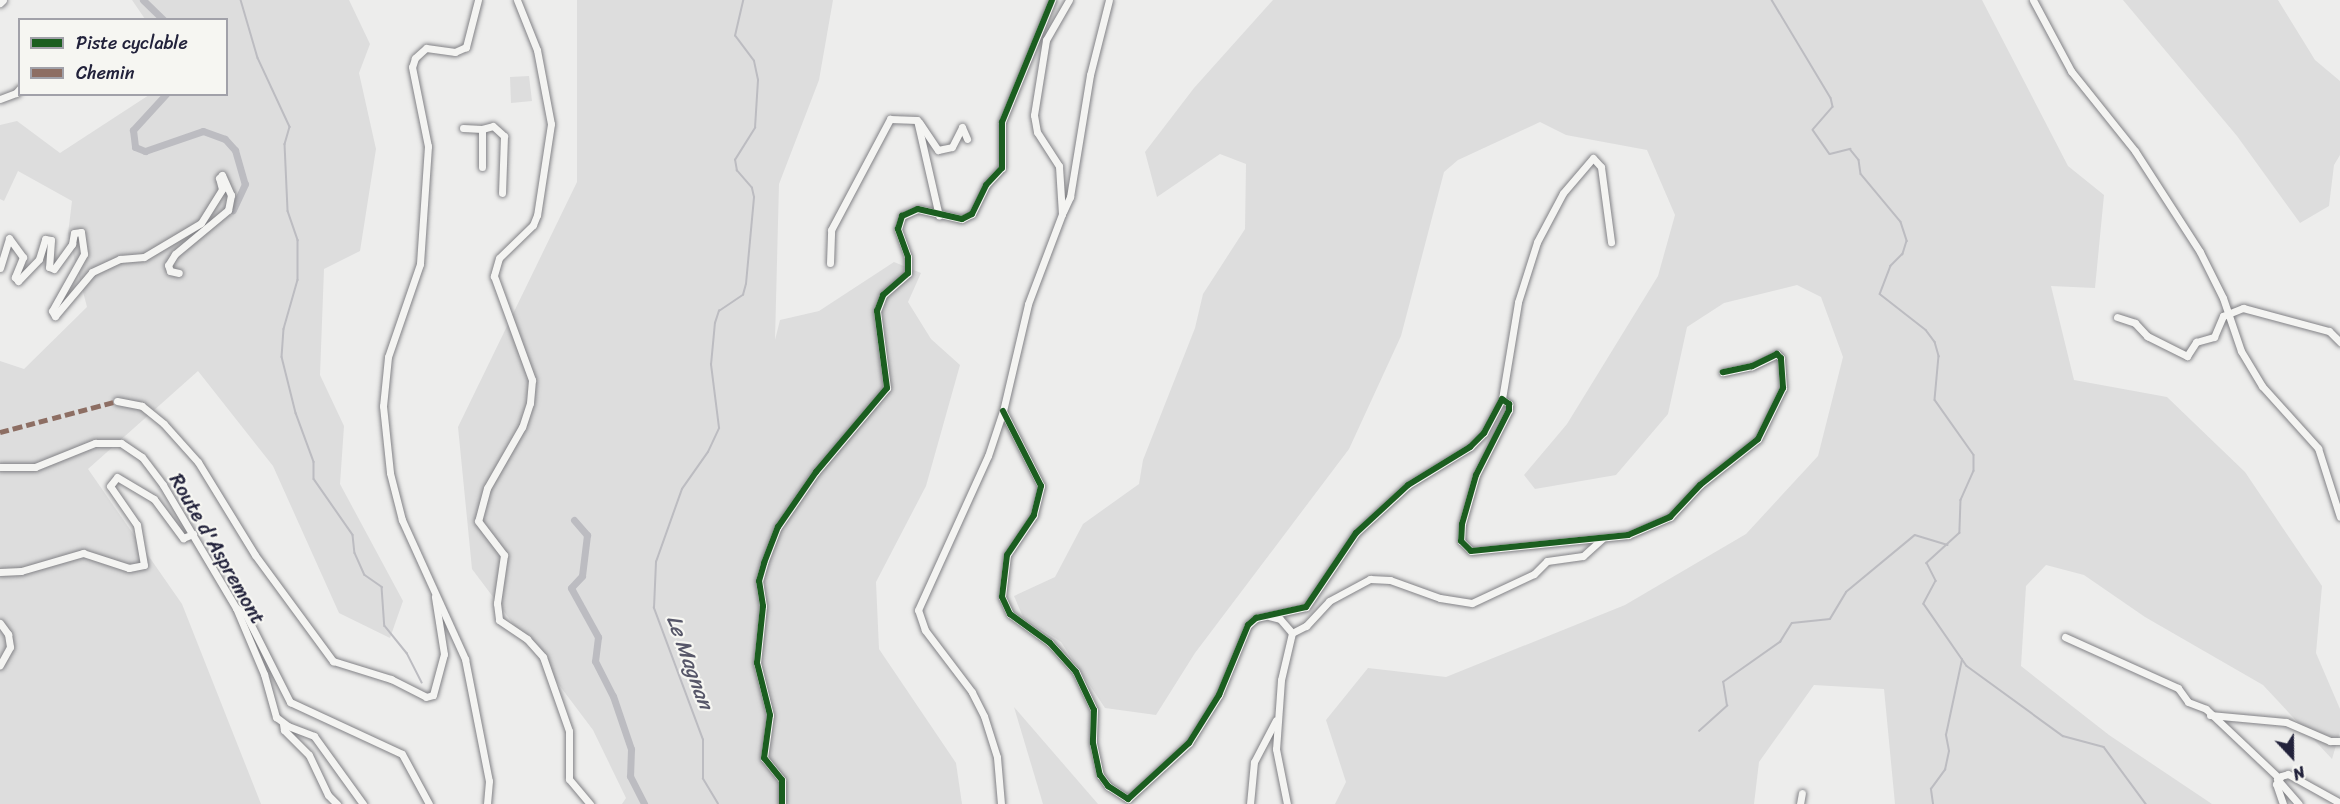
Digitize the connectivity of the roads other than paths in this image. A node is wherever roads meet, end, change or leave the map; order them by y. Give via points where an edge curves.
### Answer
1 (478, 0) edge
2 (517, 0) edge
3 (1052, 0) edge
4 (1069, 0) edge
5 (1109, 0) edge
6 (2033, 0) edge
7 (18, 90) edge
8 (0, 99) edge
9 (917, 120) junction
10 (463, 128) dead end
11 (482, 129) junction
12 (968, 140) dead end
13 (482, 167) dead end
14 (502, 193) dead end
15 (1062, 214) junction
16 (939, 216) junction
17 (1611, 242) dead end
18 (830, 263) dead end
19 (0, 268) edge
20 (179, 273) dead end
21 (2229, 314) junction
22 (2117, 317) dead end
23 (2340, 342) edge
24 (1723, 372) dead end
25 (1502, 399) junction
26 (117, 401) dead end
27 (1003, 411) junction
28 (0, 467) edge
29 (2340, 517) edge
30 (193, 534) junction
31 (1602, 539) junction
32 (0, 572) edge
33 (435, 596) junction
34 (236, 608) junction
35 (1269, 616) junction
36 (0, 623) edge
37 (1292, 633) junction
38 (2065, 637) dead end
39 (0, 665) edge
40 (2210, 715) junction
41 (1278, 717) junction
42 (283, 724) junction
43 (2340, 741) edge
44 (2278, 778) junction
45 (1802, 793) dead end
46 (2340, 803) edge
47 (338, 804) edge
48 (363, 804) edge
49 (429, 804) edge
50 (487, 804) edge
51 (590, 804) edge
52 (782, 804) edge
53 (1001, 804) edge
54 (1250, 804) edge
55 (1287, 804) edge
56 (1800, 804) edge
57 (2283, 804) edge
58 (2299, 804) edge

1 - 33 street via 466,47 455,51 426,48 412,67 428,146 420,264 387,357 383,389 383,421 393,488 409,542
2 - 51 street via 537,50 551,124 537,215 499,258 494,276 532,380 522,427 487,488 478,521 504,555 497,603 500,620 527,639 543,657 569,731 569,779
3 - 16 street via 1002,122 1002,168 966,218
4 - 15 street via 1046,40 1034,115 1037,132 1059,166
5 - 15 street via 1090,75 1070,196
6 - 21 street via 2071,71 2135,151 2180,219
7 - 8 street
9 - 12 street via 938,150 952,147 962,127
9 - 16 street
9 - 18 street via 894,117 885,122 862,177 831,230
10 - 11 street
11 - 13 street
11 - 14 street via 493,126 504,136
15 - 27 street via 1028,304
16 - 52 street via 918,209 902,216 898,229 908,257 908,273 883,295 877,311 887,388 816,472 778,527 759,581 764,606 757,663 770,715 764,758 782,780
17 - 25 street via 1601,167 1593,158 1563,193 1537,242 1518,302
19 - 20 street via 9,238 23,256 15,277 18,281 39,260 45,239 51,240 49,267 54,269 72,244 74,233 81,232 84,254 52,311 55,316 92,272 120,259 144,257 201,223 222,189 222,175 231,195 228,210 175,254 168,265 170,271
21 - 22 street via 2220,320 2214,337 2196,342 2187,356 2147,336 2135,323
21 - 23 street via 2248,309 2329,331
21 - 29 street via 2241,351 2262,386 2318,448
24 - 31 street via 1780,355 1782,391 1758,439 1700,485 1662,523 1628,536
25 - 31 street via 1509,404 1509,410 1470,491 1461,536 1463,547 1485,551
25 - 35 street via 1484,433 1470,447 1408,485 1356,533 1306,607
26 - 33 street via 142,406 198,462 255,555 333,661 391,679 426,697 433,695 444,654
27 - 35 street via 1041,486 1034,515 1007,555 1002,597 1010,614 1050,644 1080,679 1094,710 1095,755 1100,775 1108,786 1124,798 1132,798 1181,754 1219,695 1248,625 1256,618
27 - 53 street via 918,614 984,716 997,757
28 - 30 street, Route d'Aspremont via 36,467 95,443 121,443 150,467
30 - 32 street via 183,538 154,499 117,477 110,486 136,525 144,565 136,570 83,553 21,571
30 - 34 street, Route d'Aspremont
31 - 37 street via 1583,556 1547,561 1534,574 1472,603 1440,598 1390,580 1370,579 1329,601 1306,626
33 - 50 street via 460,646 474,692 489,781
34 - 42 street, Route d'Aspremont via 264,674 272,709
34 - 49 street via 245,613 290,702 402,754
35 - 37 street via 1280,619
36 - 39 street via 8,634 10,647
37 - 41 street via 1281,680
38 - 40 street via 2155,675
40 - 43 street via 2286,722 2330,741
40 - 44 street
41 - 54 street via 1254,762
41 - 55 street via 1276,749
42 - 47 street, Route d'Aspremont via 284,730 305,750 328,795
42 - 48 street via 314,736
44 - 46 street via 2292,776
44 - 57 street
44 - 58 street
45 - 56 street

